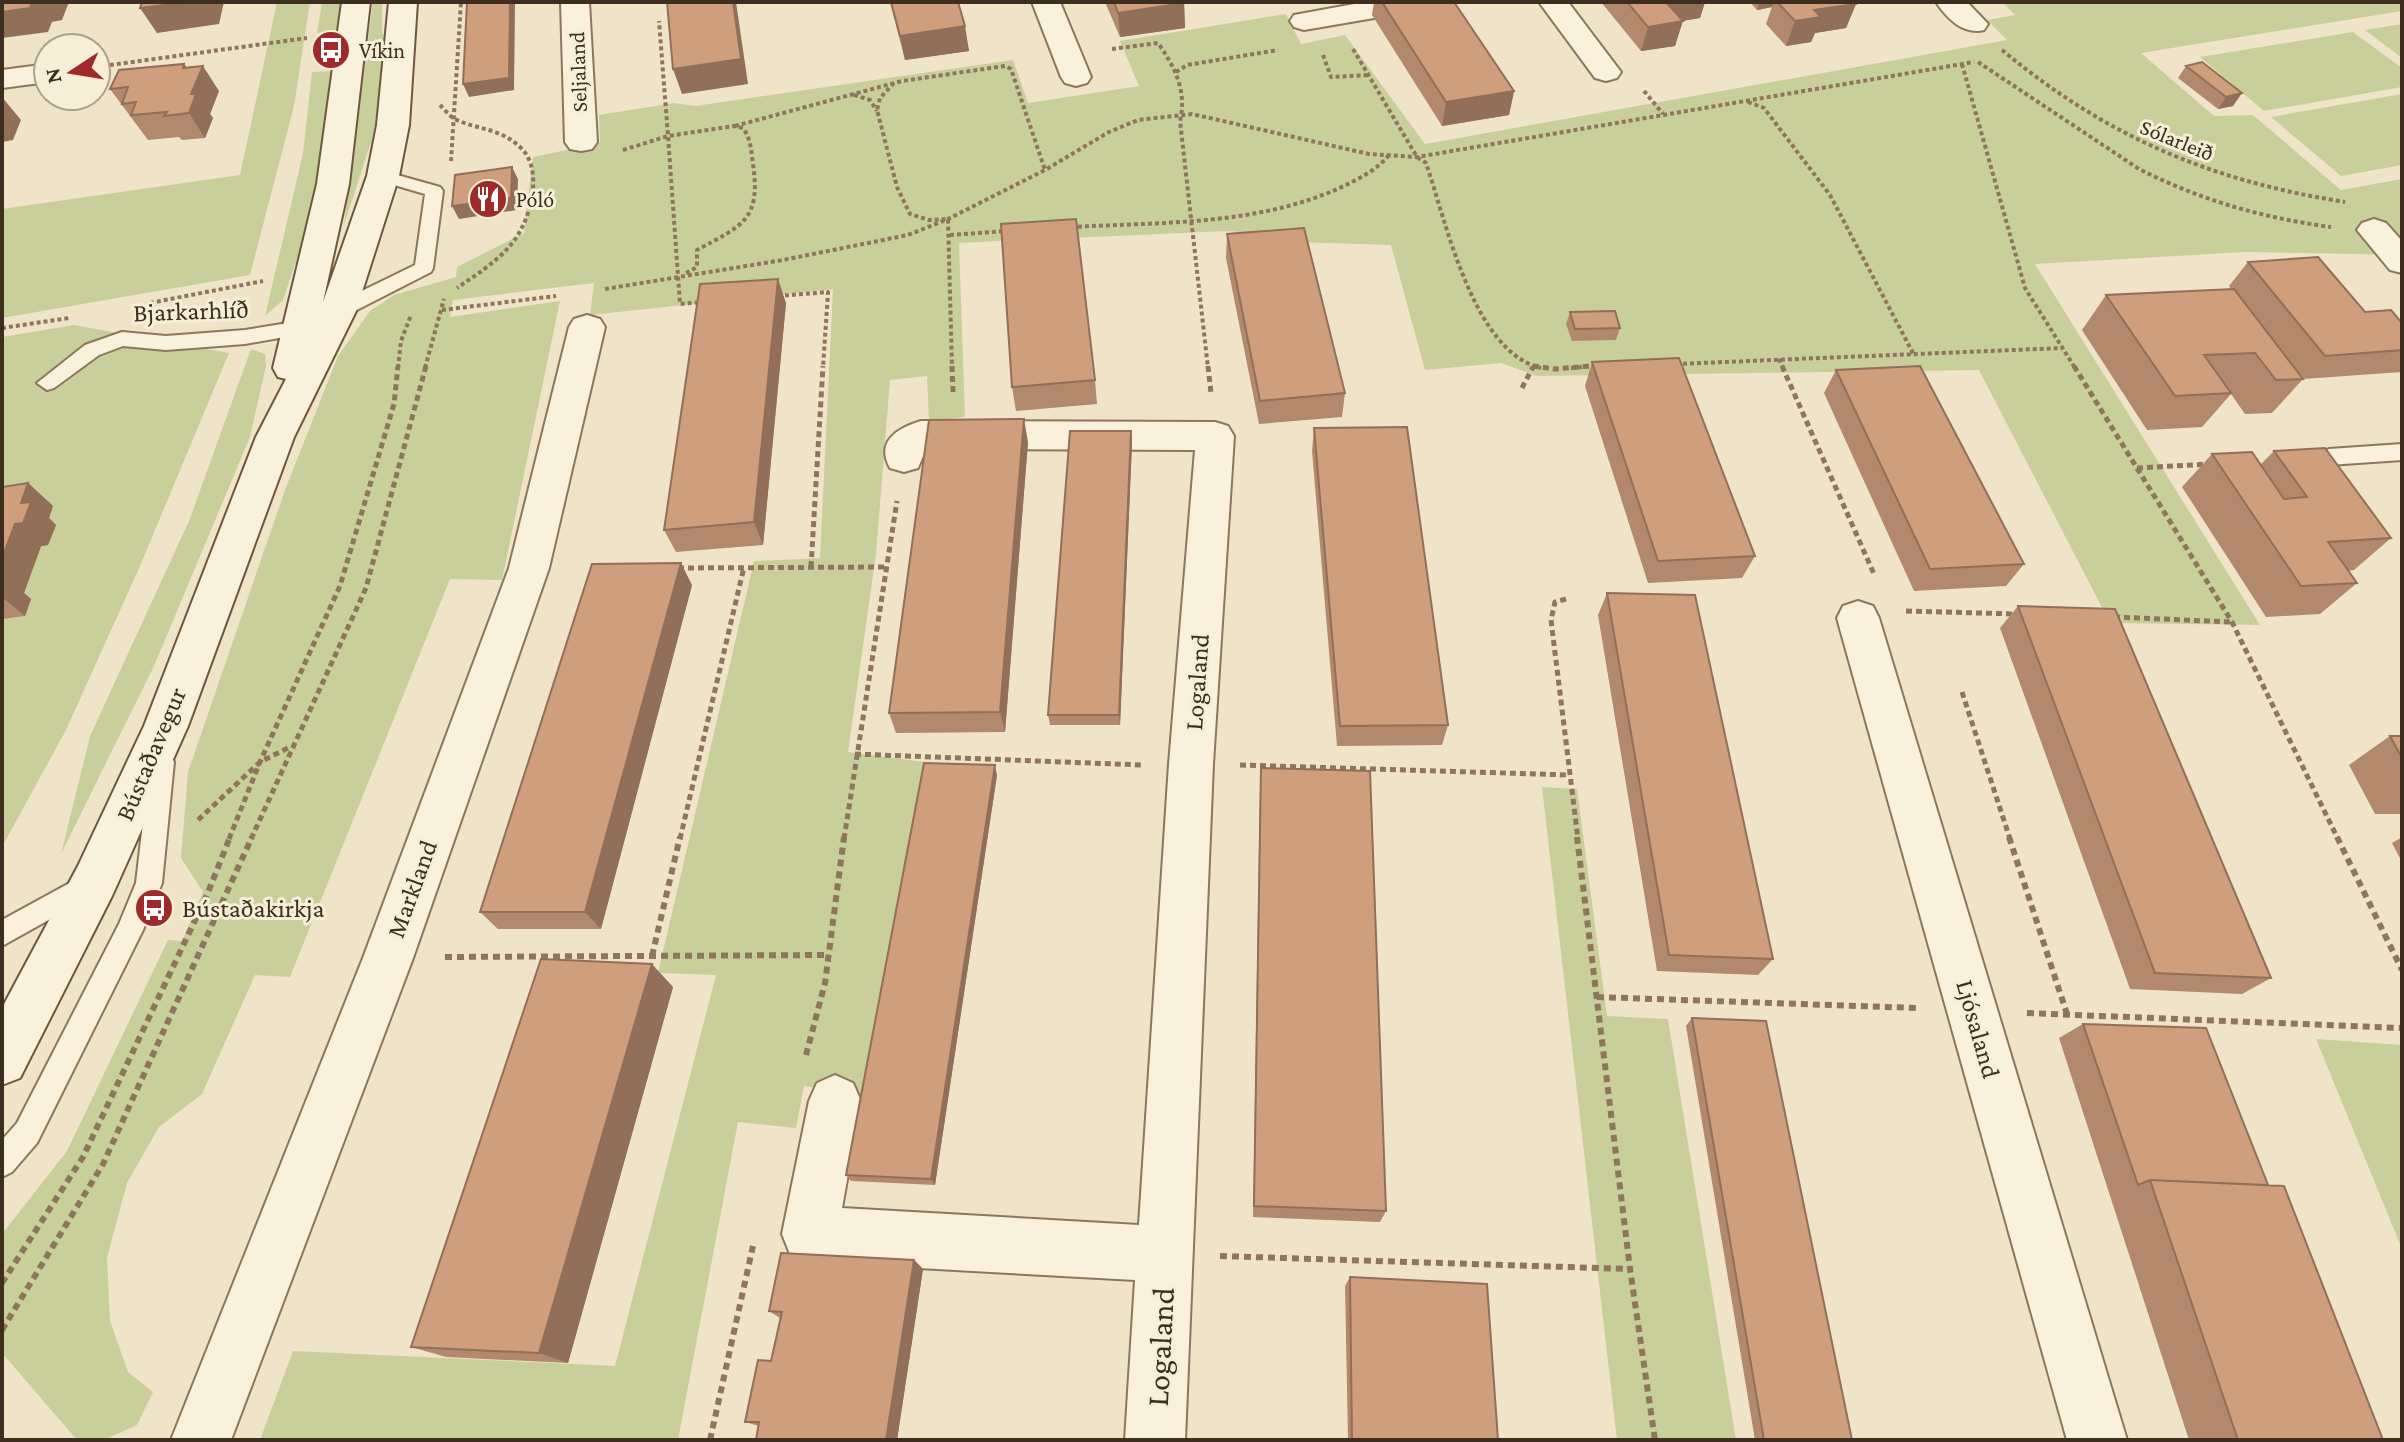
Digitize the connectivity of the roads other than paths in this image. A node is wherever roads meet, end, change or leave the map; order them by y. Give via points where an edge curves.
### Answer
1 (356, 2) edge
2 (403, 2) edge
3 (575, 2) edge
4 (1046, 2) edge
5 (1415, 2) edge
6 (1553, 2) edge
7 (1950, 2) edge
8 (1304, 21) dead end
9 (1974, 24) road end
10 (1072, 66) road end
11 (1606, 72) dead end
12 (32, 75) edge
13 (2, 79) edge
14 (581, 142) road end
15 (383, 176) junction
16 (2374, 230) road end
17 (2402, 262) edge
18 (584, 304) road end
19 (338, 311) junction
20 (300, 328) junction
21 (47, 383) dead end
22 (275, 437) junction
23 (2402, 452) edge
24 (2329, 457) edge
25 (904, 458) road end
26 (1880, 604) road end
27 (166, 726) junction
28 (95, 881) junction
29 (2, 934) edge
30 (2, 1060) edge
31 (835, 1101) dead end
32 (2, 1162) edge
33 (1164, 1254) junction
34 (201, 1440) edge
35 (1155, 1440) edge
36 (2097, 1440) edge

1 - 20 street, Bústaðavegur via 333,184
2 - 15 street, Bústaðavegur via 393,125
3 - 14 street, Seljaland
4 - 10 street
5 - 8 street
6 - 11 street
7 - 9 street
12 - 13 street
15 - 19 street, Bústaðavegur
15 - 19 lane via 434,191 424,268
16 - 17 street
18 - 34 street, Markland via 529,568 388,958
19 - 22 street, Bústaðavegur
20 - 21 lane, Bjarkarhlíð via 166,343 122,339 92,350
20 - 22 street, Bústaðavegur
22 - 27 street, Bústaðavegur
23 - 24 lane
25 - 33 street, Logaland via 911,438 954,433 1215,436
26 - 36 street, Ljósaland
27 - 28 street, Bústaðavegur
27 - 32 lane via 149,883 27,1133
28 - 29 lane
28 - 30 street, Bústaðavegur
31 - 33 street, Logaland via 810,1234
33 - 35 street, Logaland

